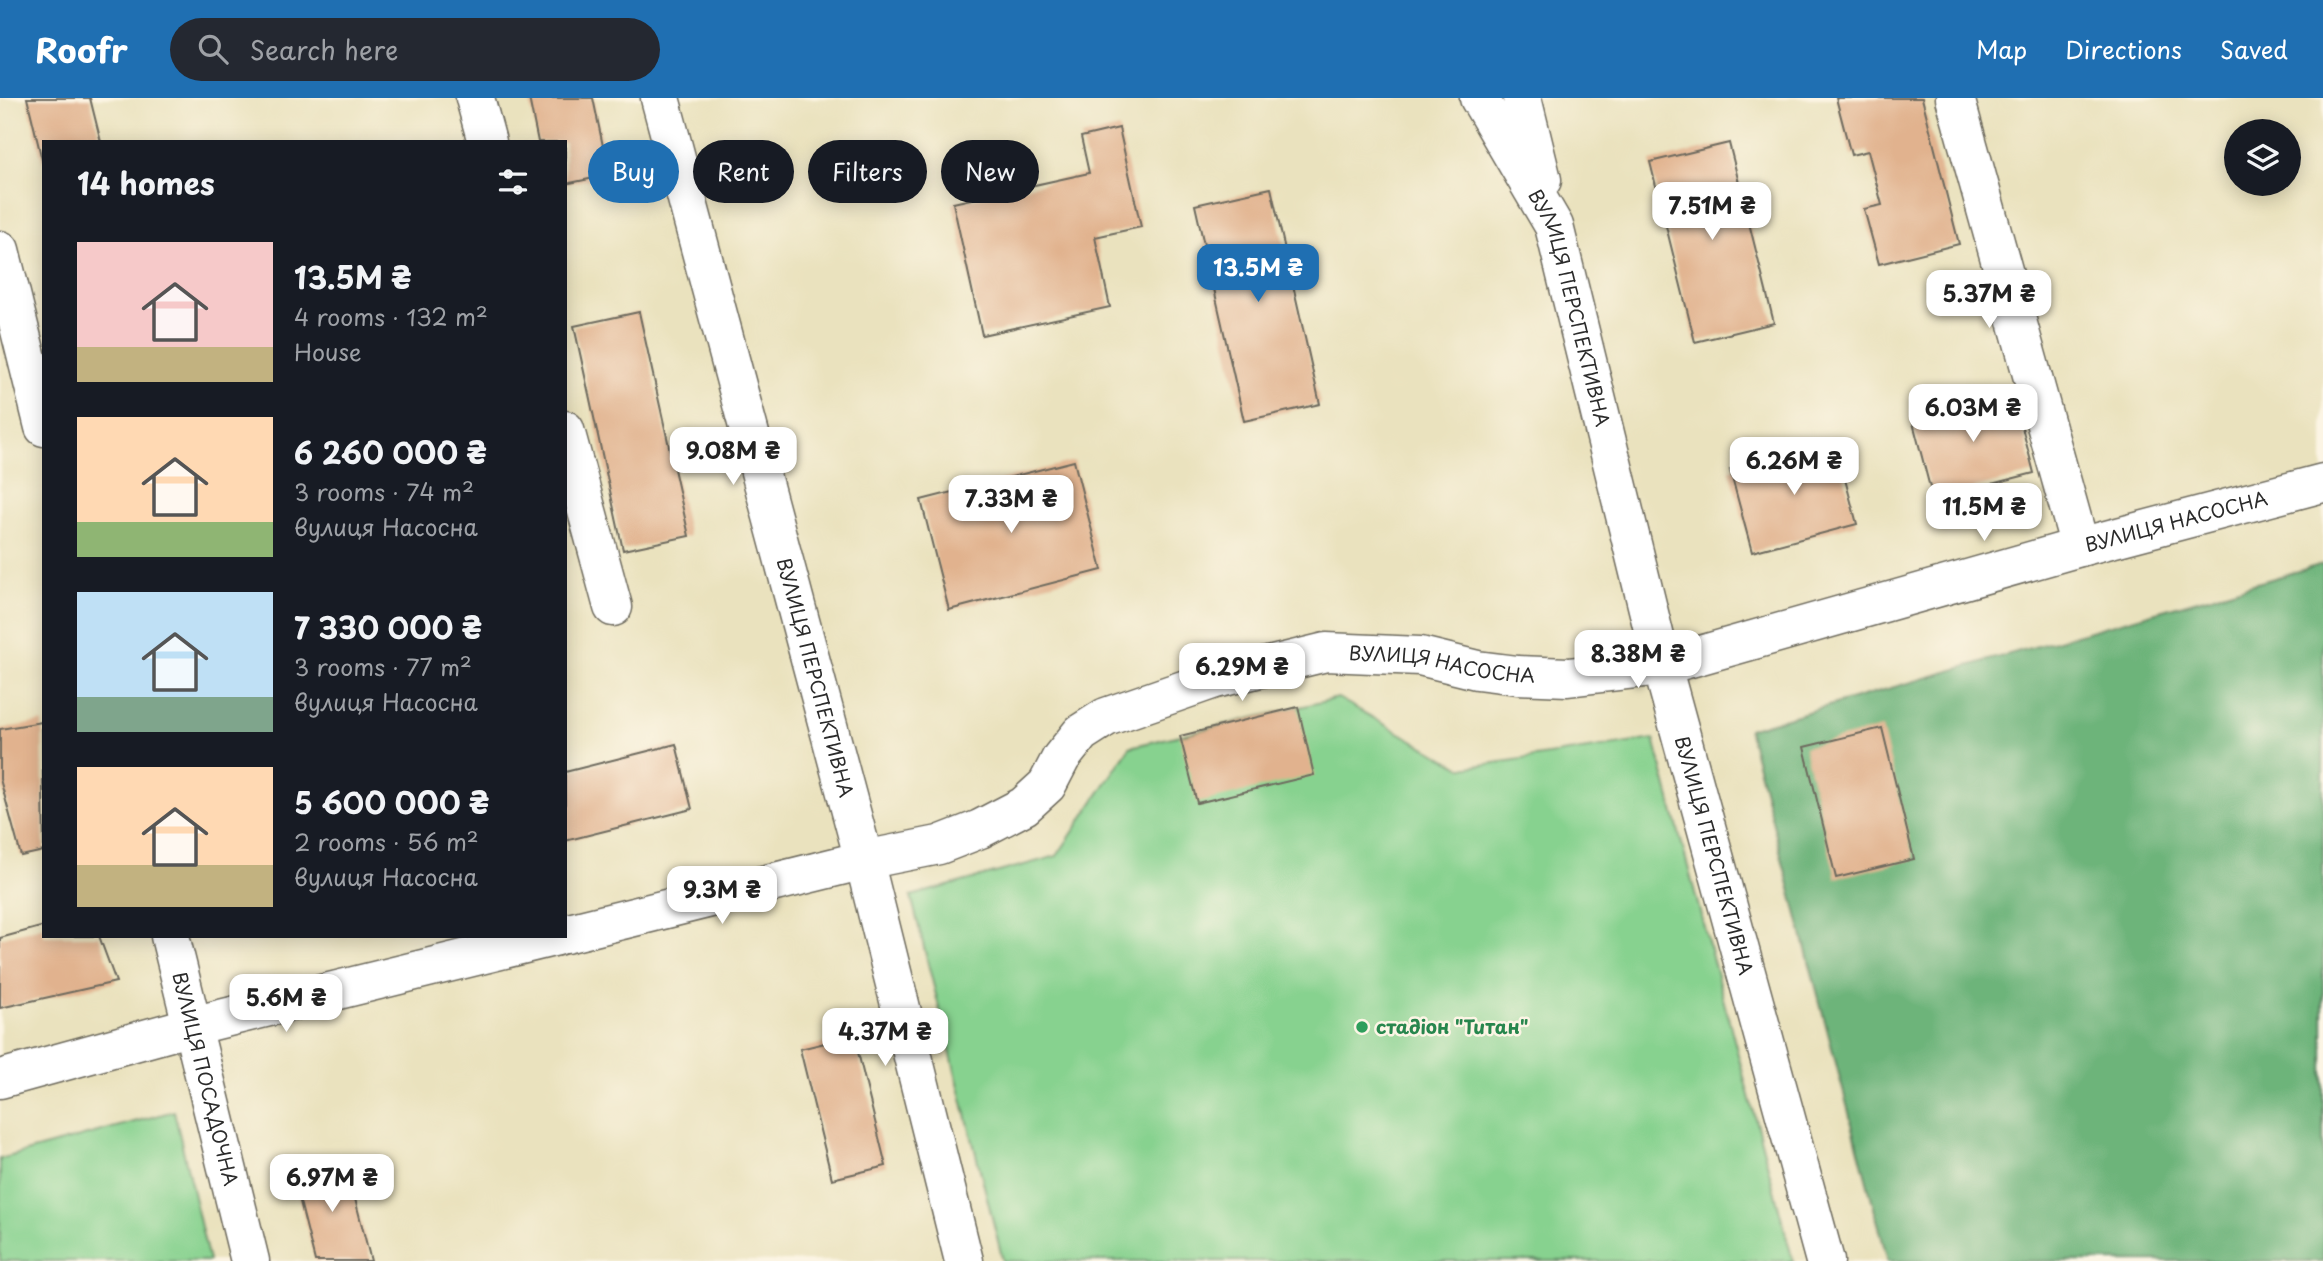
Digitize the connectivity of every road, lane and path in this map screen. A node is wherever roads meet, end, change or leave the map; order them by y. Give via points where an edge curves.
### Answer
1 (475, 98) edge
2 (660, 98) edge
3 (1479, 98) edge
4 (1522, 98) edge
5 (1955, 98) edge
6 (486, 140) edge
7 (1554, 226) junction
8 (0, 250) edge
9 (42, 419) edge
10 (567, 437) edge
11 (2323, 483) edge
12 (2080, 547) junction
13 (613, 607) dead end
14 (1662, 666) junction
15 (864, 860) junction
16 (567, 934) edge
17 (170, 938) edge
18 (549, 938) edge
19 (192, 1026) junction
20 (0, 1079) edge
21 (250, 1261) edge
22 (964, 1261) edge
23 (1825, 1261) edge

1 - 6 street
2 - 15 street, ВУЛИЦЯ ПЕРСПЕКТИВНА
3 - 7 street, ВУЛИЦЯ ПЕРСПЕКТИВНА
4 - 7 street
5 - 12 street
7 - 14 street, ВУЛИЦЯ ПЕРСПЕКТИВНА
8 - 9 street
10 - 13 street
11 - 12 street, ВУЛИЦЯ НАСОСНА
12 - 14 street, ВУЛИЦЯ НАСОСНА
14 - 15 street, ВУЛИЦЯ НАСОСНА via 1567,677 1517,675 1420,656 1326,652 1215,679 1106,717 1081,733 1047,785 1024,806 939,845
14 - 23 street, ВУЛИЦЯ ПЕРСПЕКТИВНА
15 - 16 street, ВУЛИЦЯ НАСОСНА
15 - 22 street, ВУЛИЦЯ ПЕРСПЕКТИВНА
17 - 19 street, ВУЛИЦЯ ПОСАДОЧНА
18 - 19 street
19 - 20 street
19 - 21 street, ВУЛИЦЯ ПОСАДОЧНА

